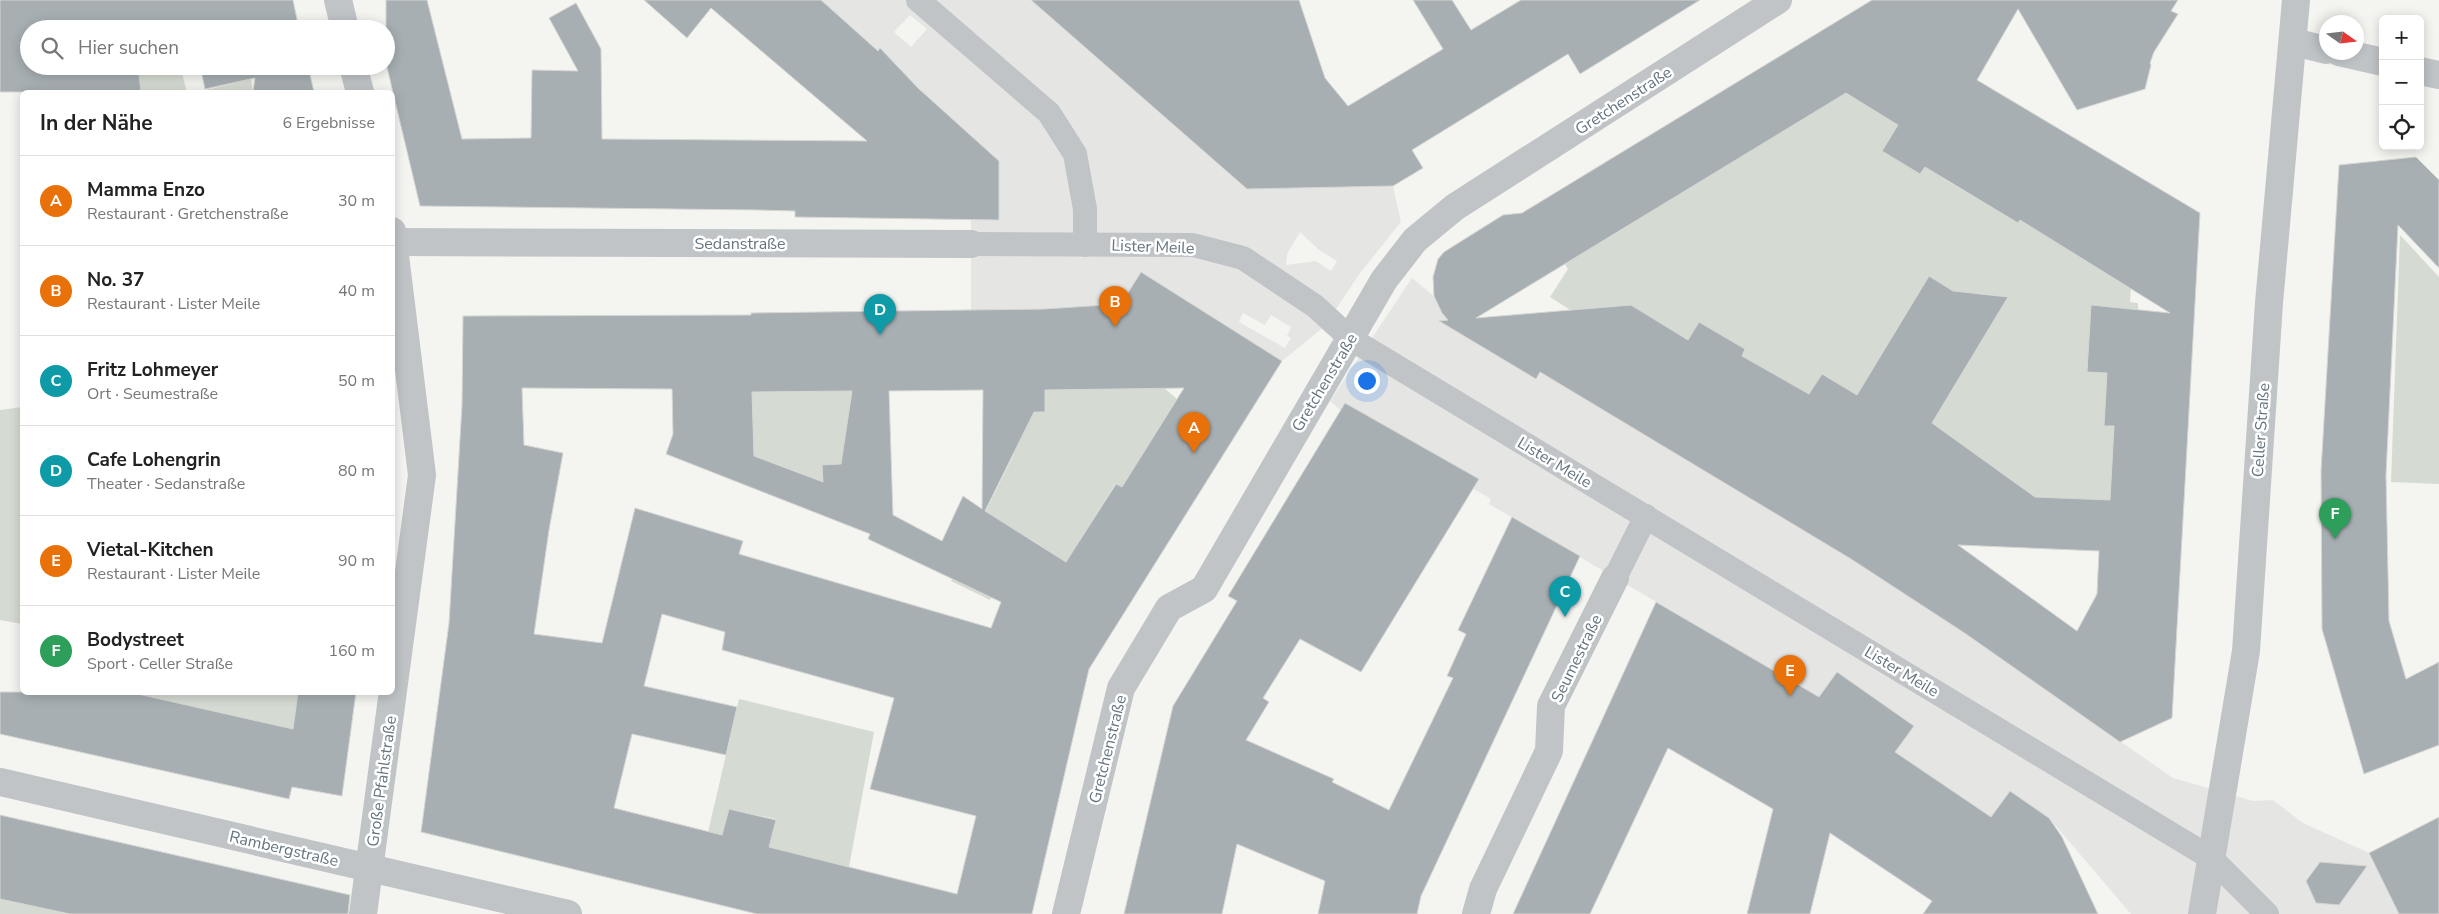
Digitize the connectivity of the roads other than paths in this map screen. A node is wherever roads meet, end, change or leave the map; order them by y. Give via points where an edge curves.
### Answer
1 (338, 0) edge
2 (918, 0) edge
3 (1778, 0) edge
4 (2296, 0) edge
5 (343, 20) edge
6 (2294, 42) junction
7 (2319, 48) edge
8 (2364, 58) edge
9 (2379, 61) edge
10 (2424, 72) edge
11 (356, 75) edge
12 (2439, 75) edge
13 (360, 90) edge
14 (395, 236) edge
15 (971, 244) joint
16 (395, 245) edge
17 (1086, 245) junction
18 (1351, 339) junction
19 (1646, 516) junction
20 (1618, 572) joint
21 (395, 675) edge
22 (392, 695) edge
23 (0, 782) edge
24 (2210, 858) junction
25 (369, 868) junction
26 (363, 914) edge
27 (568, 914) edge
28 (1066, 914) edge
29 (1476, 914) edge
30 (2202, 914) edge
31 (2268, 914) edge

1 - 5 street
2 - 17 street via 1049,113 1075,154 1085,209
3 - 18 street, Gretchenstraße via 1455,207 1415,240 1384,280
4 - 6 street, Celler Straße
6 - 7 street
6 - 24 street, Celler Straße via 2269,303 2246,651
8 - 9 street
10 - 12 street
11 - 13 street
14 - 15 street, Sedanstraße
15 - 17 street, Sedanstraße
16 - 21 street, Große Pfahlstraße via 422,475
17 - 18 street, Lister Meile via 1193,245 1243,258 1315,306
18 - 19 street, Lister Meile
18 - 28 street, Gretchenstraße via 1204,589 1169,608 1121,688
19 - 20 street, Seumestraße
19 - 24 street, Lister Meile
20 - 29 street, Seumestraße via 1551,706 1550,751 1483,889
22 - 25 street, Große Pfahlstraße
23 - 25 street, Rambergstraße
24 - 30 street, Celler Straße
24 - 31 street, Lister Meile
25 - 26 street, Große Pfahlstraße
25 - 27 street, Rambergstraße

